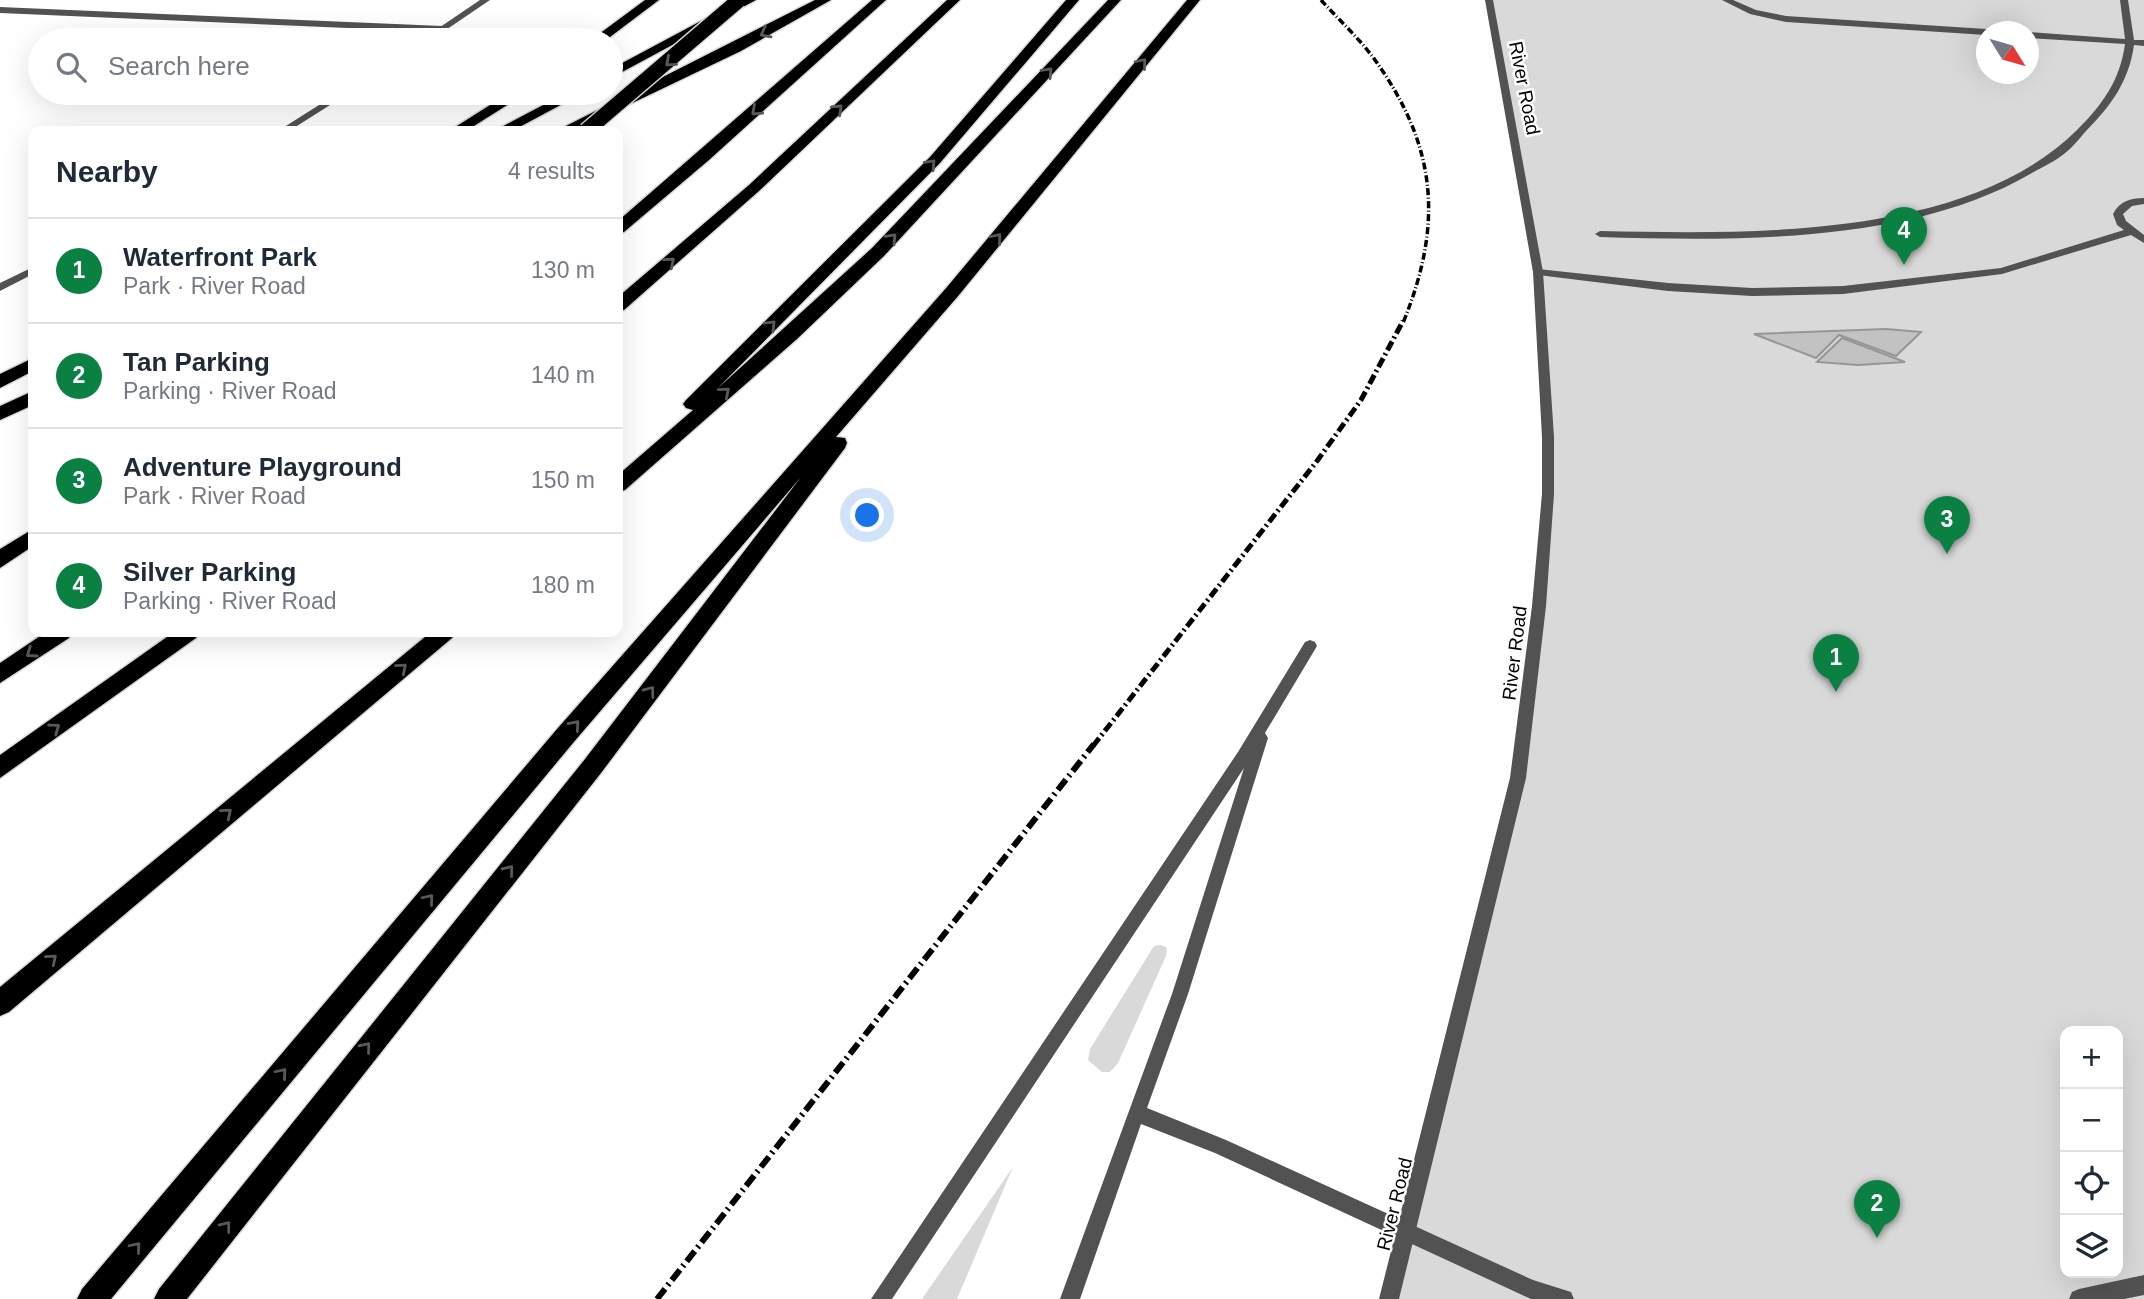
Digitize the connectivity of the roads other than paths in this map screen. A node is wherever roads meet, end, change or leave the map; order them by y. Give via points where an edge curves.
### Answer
1 (486, 0) edge
2 (653, 0) edge
3 (739, 0) edge
4 (750, 0) edge
5 (825, 0) edge
6 (880, 0) edge
7 (954, 0) edge
8 (1073, 0) edge
9 (1115, 0) edge
10 (1194, 0) edge
11 (1489, 0) edge
12 (1726, 0) edge
13 (2124, 0) edge
14 (0, 10) edge
15 (419, 28) edge
16 (444, 28) edge
17 (614, 28) edge
18 (1976, 31) edge
19 (2039, 36) edge
20 (2144, 43) edge
21 (623, 68) edge
22 (623, 99) edge
23 (623, 102) edge
24 (325, 105) edge
25 (499, 105) edge
26 (552, 105) edge
27 (616, 105) edge
28 (618, 105) edge
29 (291, 126) edge
30 (464, 126) edge
31 (511, 126) edge
32 (573, 126) edge
33 (592, 126) edge
34 (2144, 201) edge
35 (623, 225) edge
36 (2130, 232) junction
37 (1600, 234) dead end
38 (2144, 240) edge
39 (1538, 272) junction
40 (28, 273) edge
41 (0, 287) edge
42 (953, 291) junction
43 (623, 302) edge
44 (28, 367) edge
45 (0, 382) edge
46 (28, 400) edge
47 (0, 414) edge
48 (623, 471) edge
49 (623, 481) edge
50 (28, 540) edge
51 (0, 560) edge
52 (55, 637) edge
53 (182, 637) edge
54 (439, 637) edge
55 (1310, 646) dead end
56 (0, 674) edge
57 (1269, 714) junction
58 (0, 768) edge
59 (0, 1003) edge
60 (1136, 1113) junction
61 (1407, 1231) junction
62 (2144, 1285) edge
63 (92, 1299) edge
64 (169, 1299) edge
65 (881, 1299) edge
66 (1070, 1299) edge
67 (1389, 1299) edge
68 (1564, 1299) edge
69 (2079, 1299) edge

1 - 16 street
2 - 17 highway
3 -> 22 highway, bridge
4 - 21 highway
5 -> 23 highway
6 -> 35 highway
43 -> 7 highway via 754,188
48 -> 8 highway via 935,160
49 -> 9 highway via 869,261
42 -> 10 highway
11 - 39 street, River Road
12 - 18 street via 1786,19
13 - 37 street via 2132,39 2122,80 2094,121 2017,177 1897,218 1805,233 1726,237
14 - 15 street
19 - 20 street
24 - 29 street
25 - 30 highway
26 - 31 highway
27 -> 33 highway, bridge
28 -> 32 highway
34 - 36 street via 2120,207 2121,223
36 - 38 street
36 - 39 street via 2002,271 1843,290 1752,292
39 - 61 street, River Road via 1547,388 1548,494 1518,778
40 - 41 street
63 -> 42 highway via 565,736
64 -> 42 highway via 593,766
44 - 45 highway
46 - 47 highway
50 - 51 highway
52 -> 56 highway
58 -> 53 highway
59 -> 54 highway
55 - 57 street
57 - 60 street via 1180,993
57 - 65 street
60 - 61 street
60 - 66 street
61 - 67 street, River Road
61 - 68 street via 1531,1289
62 - 69 street

